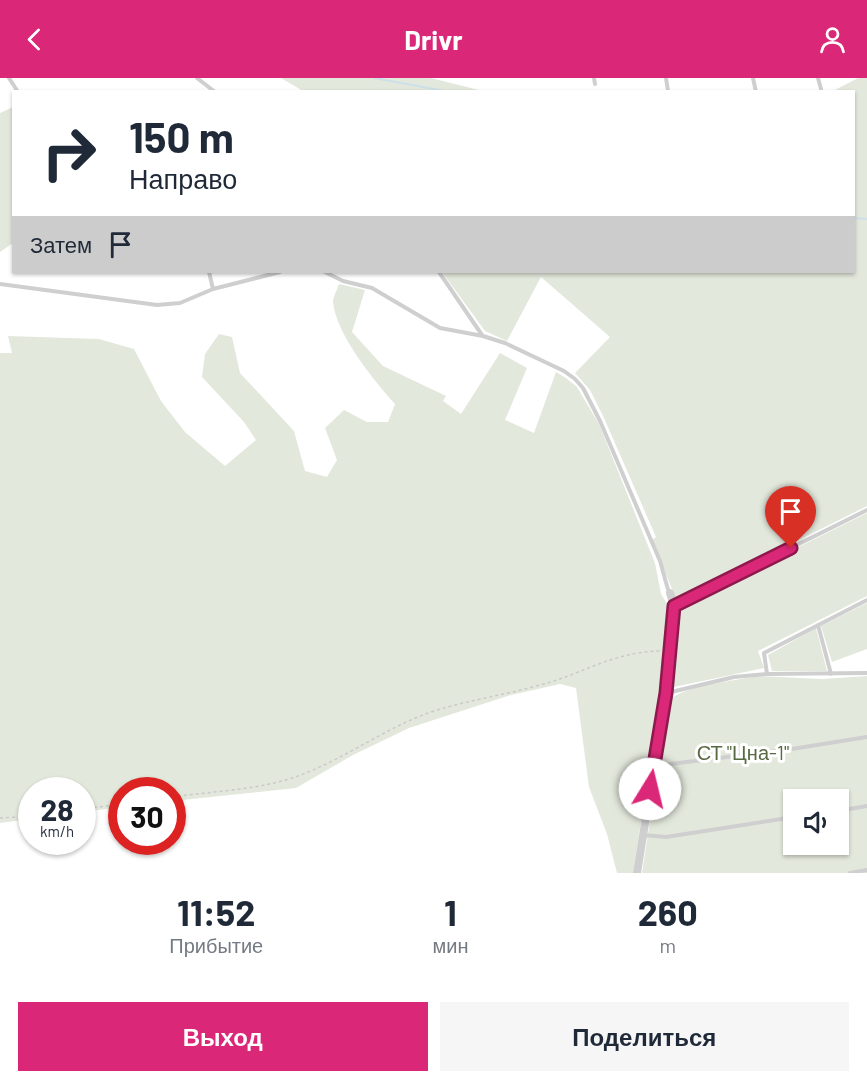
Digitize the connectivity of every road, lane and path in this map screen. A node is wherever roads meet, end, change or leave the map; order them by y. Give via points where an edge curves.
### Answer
1 (197, 78) edge
2 (594, 78) edge
3 (818, 78) edge
4 (595, 84) dead end
5 (821, 89) dead end
6 (212, 90) edge
7 (209, 273) edge
8 (276, 273) edge
9 (327, 273) edge
10 (440, 273) edge
11 (0, 284) edge
12 (213, 289) junction
13 (483, 336) junction
14 (867, 510) edge
15 (670, 593) joint
16 (867, 600) edge
17 (674, 606) junction
18 (818, 625) junction
19 (670, 651) junction
20 (867, 673) edge
21 (767, 674) junction
22 (831, 674) junction
23 (666, 693) junction
24 (867, 737) edge
25 (653, 766) junction
26 (186, 795) edge
27 (867, 806) edge
28 (849, 809) edge
29 (18, 817) edge
30 (0, 818) edge
31 (783, 819) edge
32 (643, 835) junction
33 (867, 870) edge
34 (637, 873) edge
35 (850, 873) edge

1 - 6 lane
2 - 4 lane
3 - 5 lane
7 - 12 lane
8 - 12 lane
9 - 13 lane via 372,288 440,328
10 - 13 lane
11 - 12 lane via 157,305 180,303
13 - 15 lane via 548,362 583,388 660,561
14 - 17 lane
15 - 17 street
16 - 18 lane
17 - 19 street
18 - 21 lane via 764,653
18 - 22 lane
19 - 23 street
19 - 26 path via 641,652 600,662 542,685 433,712 280,781
20 - 22 lane
21 - 22 lane
21 - 23 lane via 734,677
23 - 25 street
24 - 25 lane
25 - 32 street
27 - 28 lane
29 - 30 path
31 - 32 lane via 666,837
32 - 34 street
33 - 35 lane

